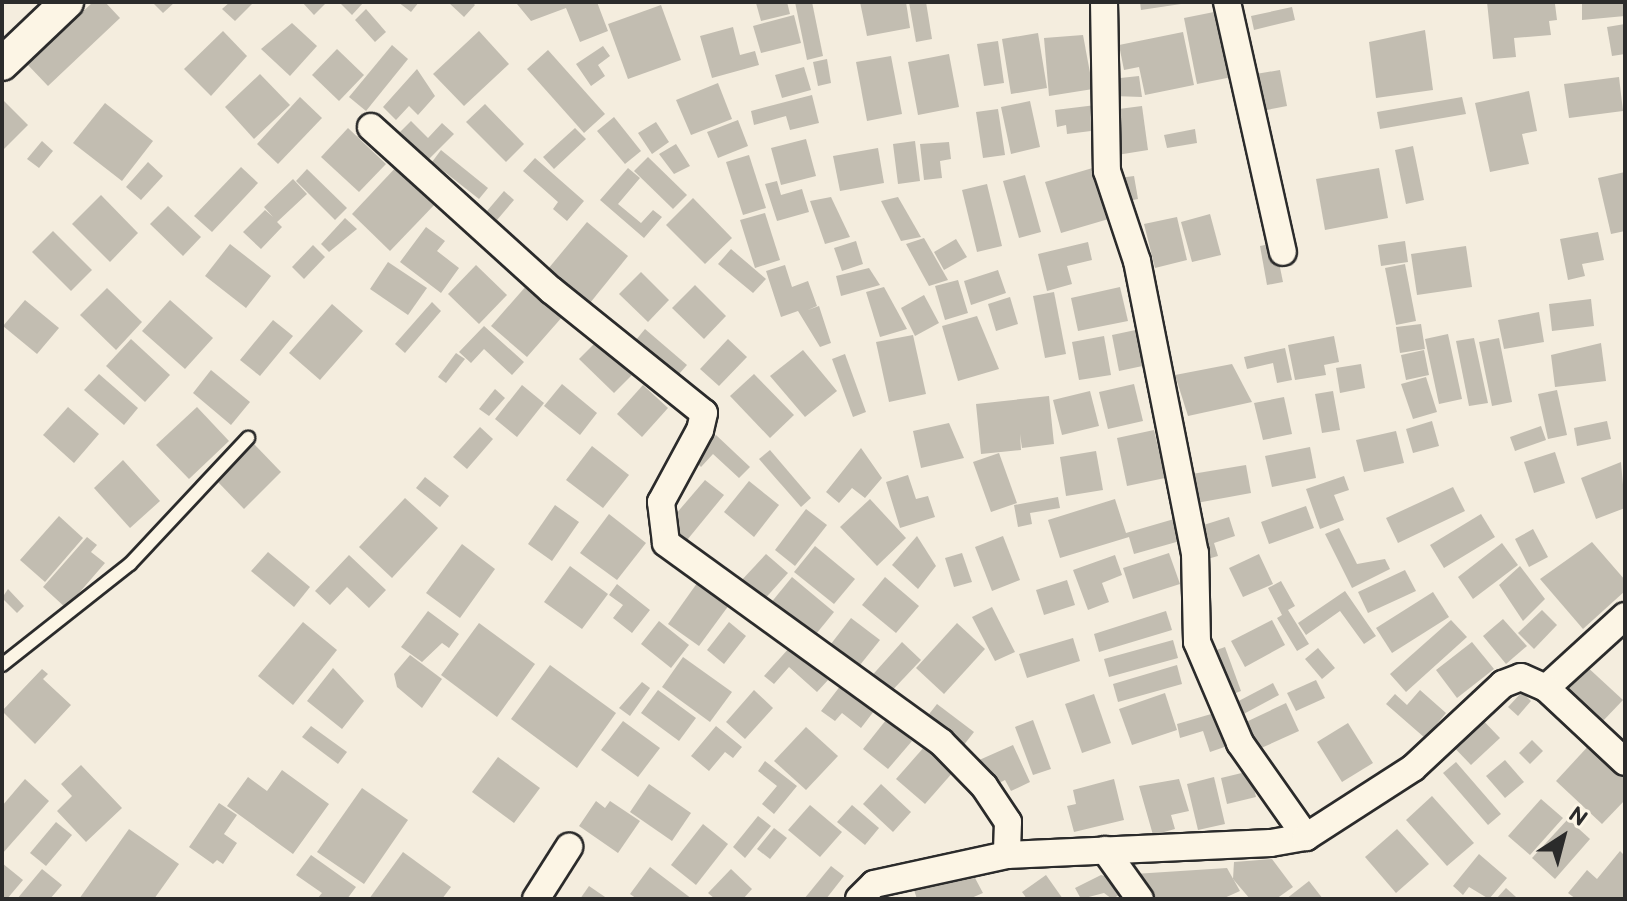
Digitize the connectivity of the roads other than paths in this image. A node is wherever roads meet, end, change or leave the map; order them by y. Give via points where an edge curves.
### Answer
1 (67, 2) edge
2 (1104, 2) edge
3 (1227, 2) edge
4 (2, 64) edge
5 (371, 127) dead end
6 (1283, 252) dead end
7 (248, 438) dead end
8 (1625, 616) edge
9 (2, 665) edge
10 (1546, 688) junction
11 (1625, 762) edge
12 (1306, 837) junction
13 (569, 847) dead end
14 (1105, 850) junction
15 (1007, 855) junction
16 (536, 899) edge
17 (859, 899) edge
18 (1140, 899) edge

1 - 4 street
2 - 12 street via 1107,171 1137,261 1195,553 1197,642 1240,743
3 - 6 street
5 - 15 street via 551,290 704,413 661,502 666,543 941,742 984,786 1008,822
7 - 9 lane via 130,564
8 - 10 street
10 - 11 street
10 - 12 street via 1521,677 1503,684 1413,768
12 - 14 street
13 - 16 street
14 - 15 street
14 - 18 street
15 - 17 street via 874,884

